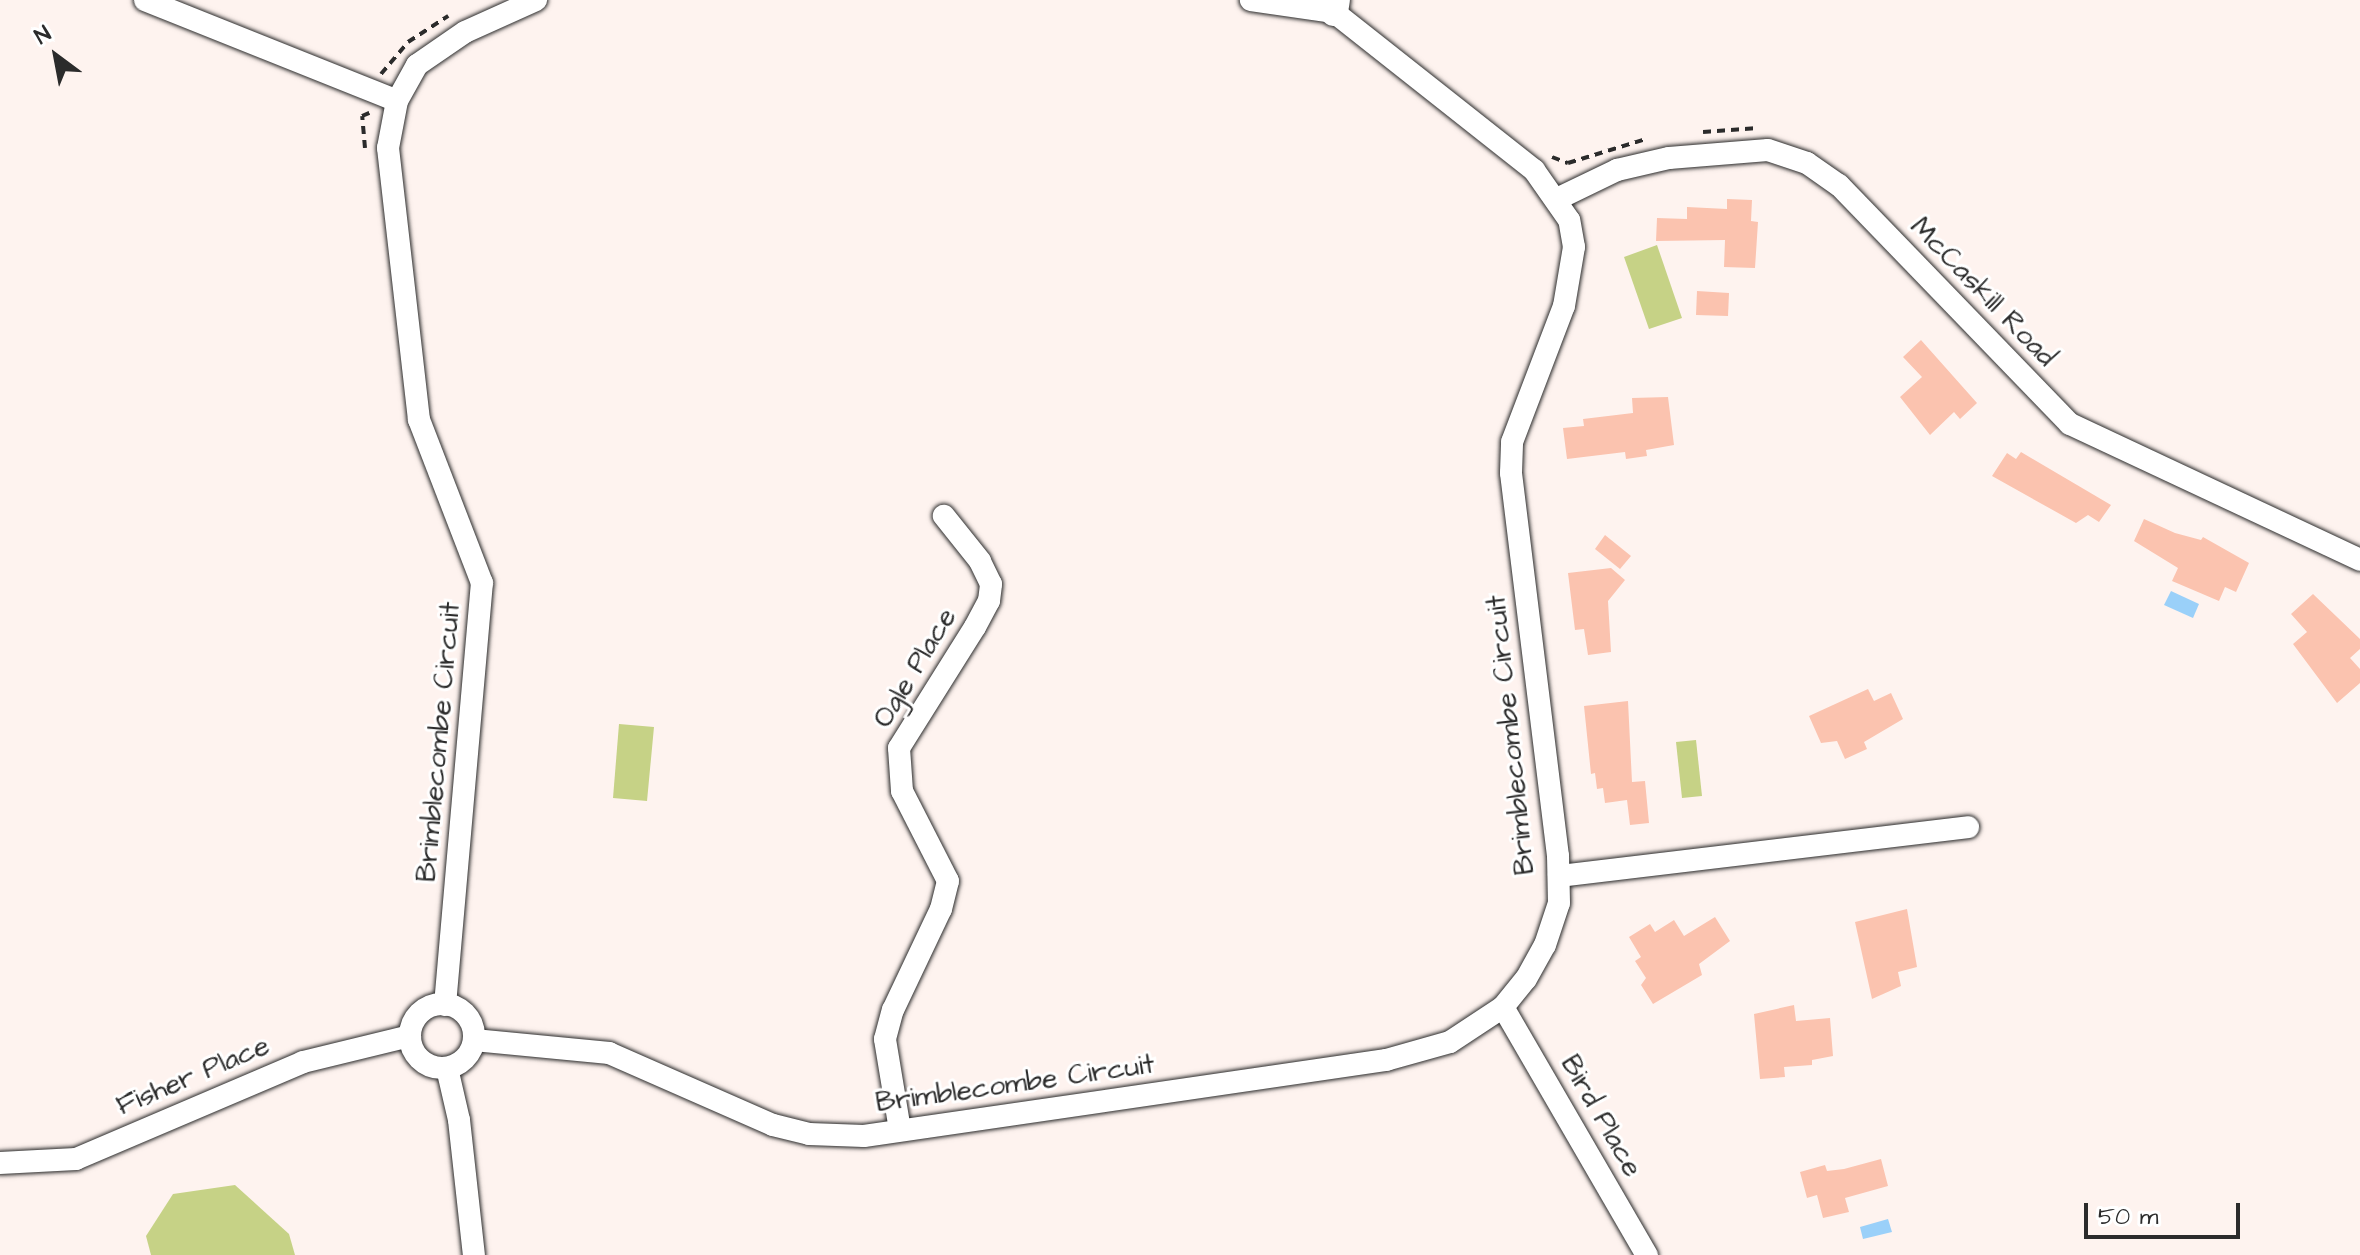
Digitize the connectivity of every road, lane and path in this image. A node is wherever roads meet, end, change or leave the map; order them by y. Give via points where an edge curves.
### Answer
1 (145, 0) edge
2 (536, 0) edge
3 (1251, 0) edge
4 (1335, 6) edge
5 (397, 101) junction
6 (375, 110) dead end
7 (1766, 128) dead end
8 (1691, 133) dead end
9 (1662, 137) dead end
10 (1545, 153) dead end
11 (367, 164) dead end
12 (1557, 199) junction
13 (944, 516) dead end
14 (2360, 560) edge
15 (1968, 827) dead end
16 (1559, 876) junction
17 (445, 1005) junction
18 (1503, 1007) junction
19 (410, 1036) junction
20 (474, 1040) junction
21 (447, 1068) junction
22 (900, 1130) junction
23 (0, 1163) edge
24 (474, 1255) edge
25 (1647, 1255) edge

1 - 5 street
2 - 5 street, Brimblecombe Circuit via 437,47 417,65
3 - 4 street, Brimblecombe Circuit
4 - 12 street, Brimblecombe Circuit via 1534,170
5 - 17 street, Brimblecombe Circuit via 388,148 390,179 419,420 482,583
6 - 11 path via 362,116
7 - 8 path
9 - 10 path via 1568,163
12 - 14 street, McCaskill Road via 1617,170 1669,158 1768,150 1807,163 1839,185 2070,424
12 - 16 street, Brimblecombe Circuit via 1569,220 1571,274 1564,306 1520,411 1511,473
13 - 22 street, Ogle Place via 980,561 991,584 982,614 899,748 902,791 948,881 885,1039
15 - 16 street
16 - 18 street, Brimblecombe Circuit via 1559,903 1545,945
17 - 19 street via 425,1009
17 - 20 street via 464,1013
18 - 22 street, Brimblecombe Circuit via 1450,1042 1386,1060
18 - 25 street, Bird Place
19 - 21 street via 417,1056
19 - 23 street, Fisher Place via 303,1062 76,1159
20 - 21 street via 468,1055
20 - 22 street, Brimblecombe Circuit via 609,1053 773,1125 809,1134 864,1136
21 - 24 street via 459,1120

